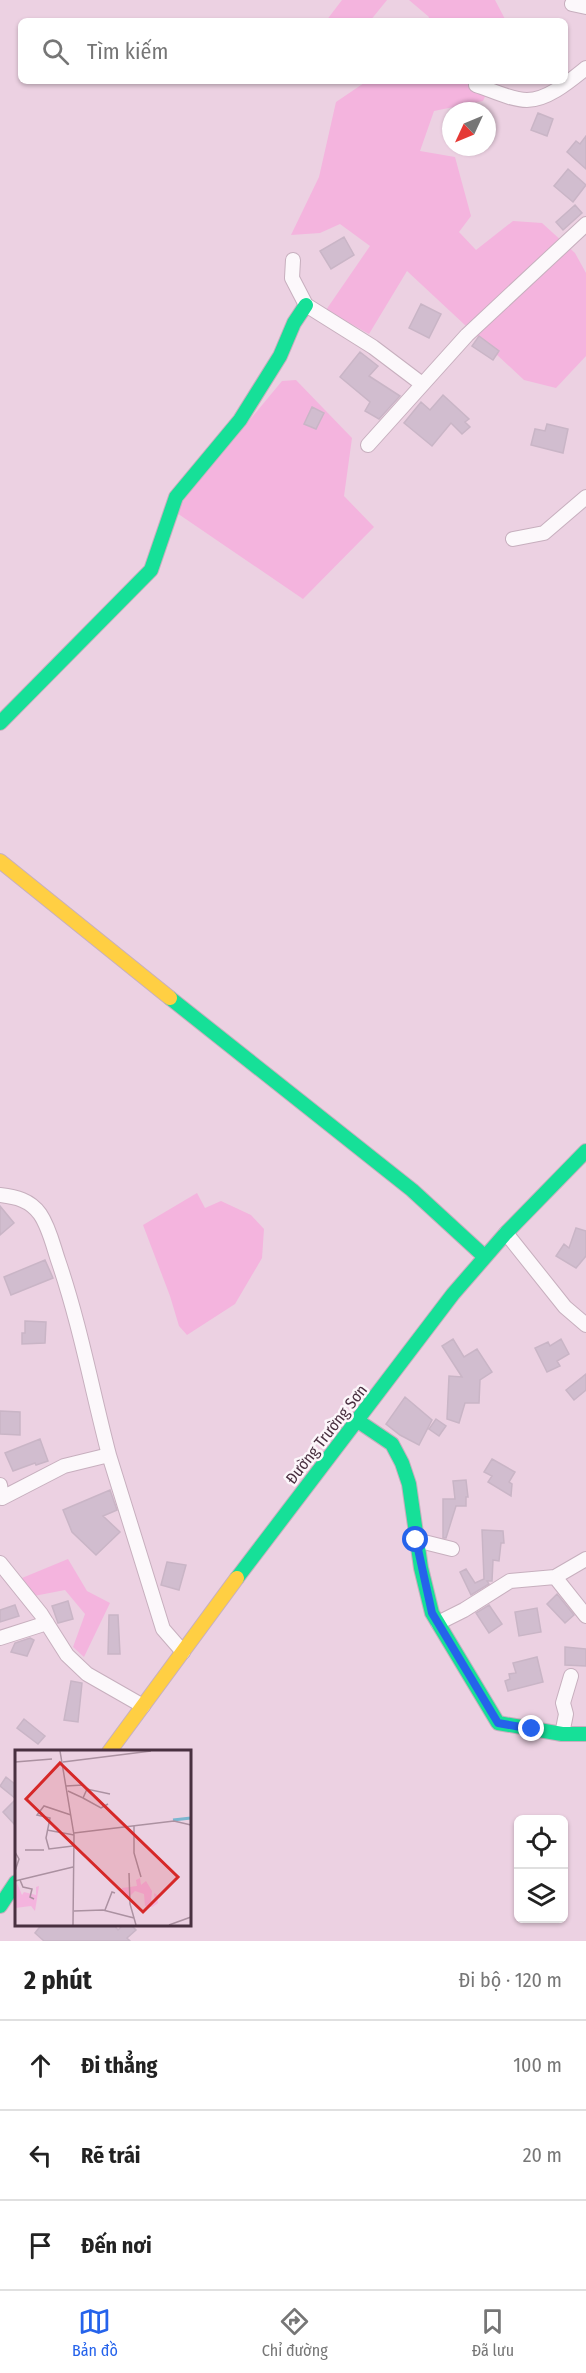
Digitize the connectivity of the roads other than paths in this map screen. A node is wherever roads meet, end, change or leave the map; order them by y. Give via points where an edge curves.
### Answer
1 (572, 4) dead end
2 (586, 7) edge
3 (586, 68) edge
4 (568, 80) edge
5 (563, 84) edge
6 (476, 85) dead end
7 (586, 224) edge
8 (293, 260) dead end
9 (306, 305) junction
10 (422, 384) junction
11 (368, 445) dead end
12 (586, 497) edge
13 (513, 539) dead end
14 (0, 723) edge
15 (0, 861) edge
16 (586, 1151) edge
17 (0, 1195) edge
18 (506, 1233) junction
19 (485, 1257) junction
20 (586, 1325) edge
21 (358, 1421) junction
22 (109, 1455) junction
23 (0, 1494) edge
24 (416, 1540) junction
25 (452, 1549) dead end
26 (586, 1559) edge
27 (0, 1563) edge
28 (555, 1577) junction
29 (586, 1616) edge
30 (46, 1623) junction
31 (438, 1623) junction
32 (0, 1638) edge
33 (183, 1652) junction
34 (571, 1676) dead end
35 (142, 1706) junction
36 (562, 1734) junction
37 (586, 1734) edge
38 (110, 1750) edge
39 (15, 1884) edge
40 (0, 1906) edge

1 - 2 street
3 - 4 street
5 - 6 street via 532,100
7 - 10 street
8 - 9 street via 292,278
9 - 10 street
9 - 14 main road via 240,420 176,497 151,570
10 - 11 street
12 - 13 street via 544,532
15 - 19 main road via 412,1190
16 - 18 main road, Đường Trường Sơn
17 - 22 street via 30,1204 39,1212 49,1234 66,1284
18 - 19 main road, Đường Trường Sơn
18 - 20 street via 566,1307
19 - 21 main road, Đường Trường Sơn
21 - 24 main road via 392,1444 402,1463 409,1484
21 - 33 main road, Đường Trường Sơn
22 - 23 street via 64,1466
22 - 33 street via 163,1629
24 - 25 street
24 - 31 main road via 432,1613
26 - 28 street
27 - 30 street
28 - 29 street
28 - 31 street via 510,1581
30 - 32 street
30 - 35 street via 67,1655 87,1674
31 - 36 main road via 498,1723
33 - 35 main road, Đường Trường Sơn
34 - 36 street via 562,1703 566,1714
35 - 38 main road, Đường Trường Sơn
36 - 37 main road
39 - 40 main road

